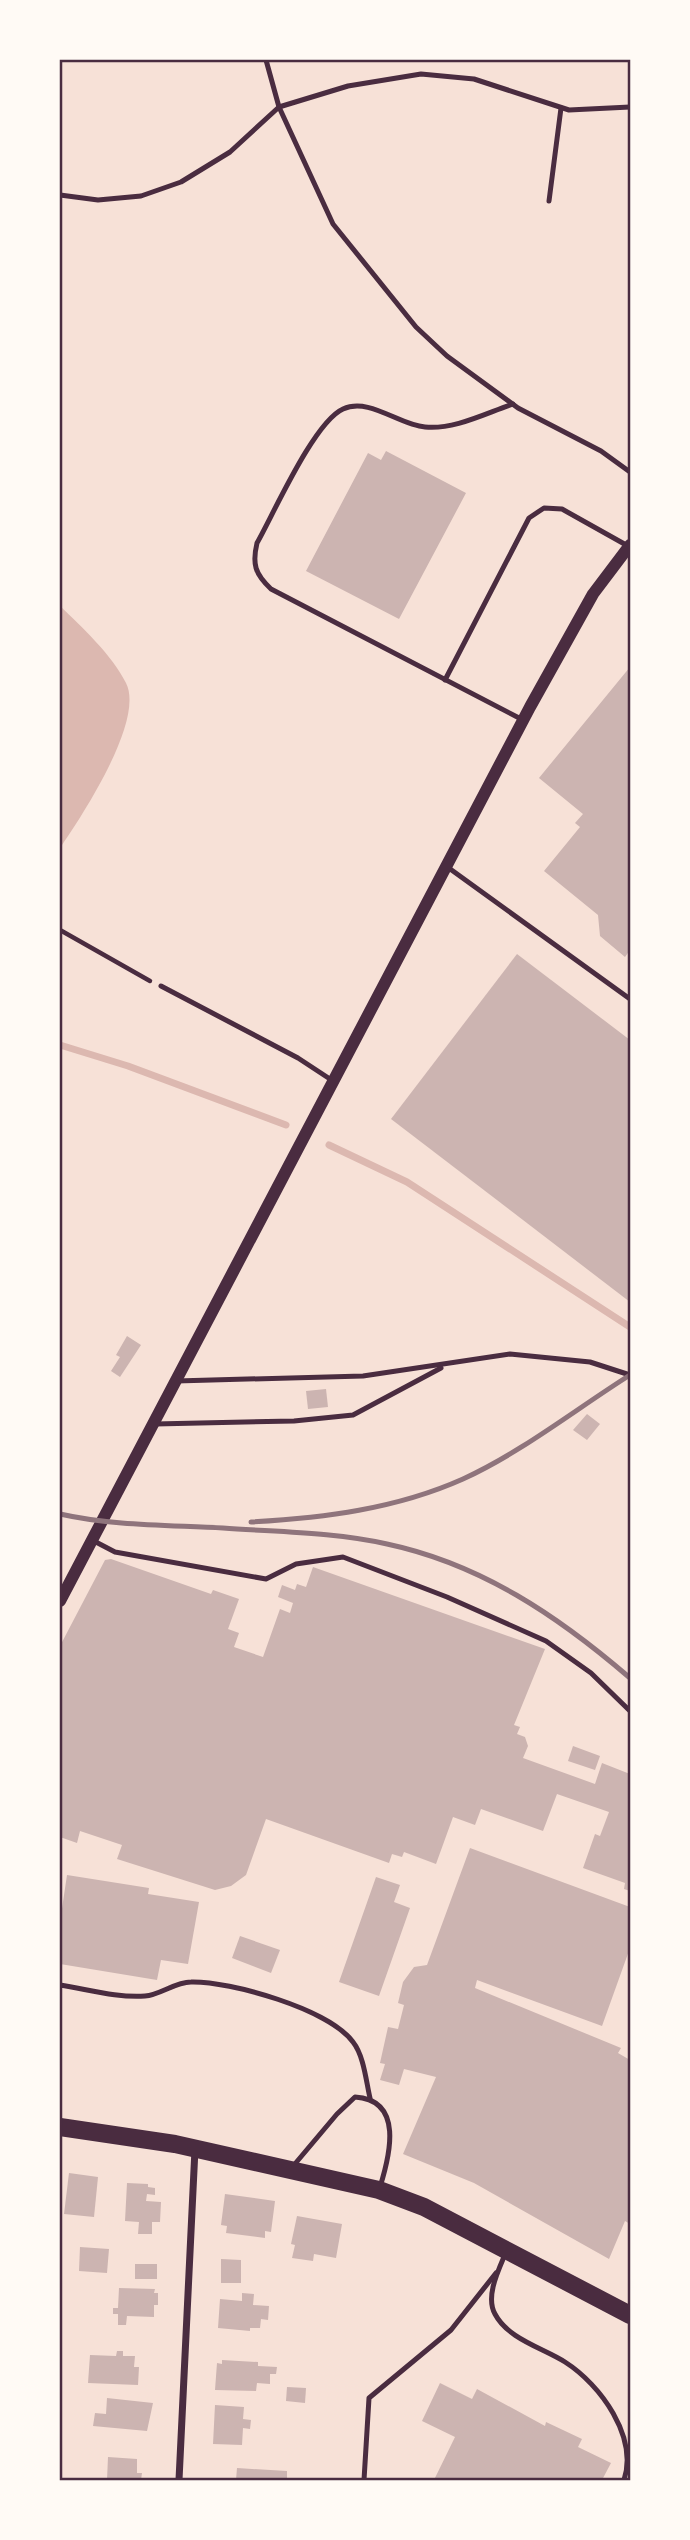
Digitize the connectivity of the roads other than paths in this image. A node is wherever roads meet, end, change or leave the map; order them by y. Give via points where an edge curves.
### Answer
1 (266, 60) edge
2 (279, 107) junction
3 (631, 107) edge
4 (561, 108) junction
5 (60, 195) edge
6 (548, 201) dead end
7 (513, 404) junction
8 (631, 472) edge
9 (630, 546) edge
10 (446, 680) junction
11 (523, 720) junction
12 (446, 866) junction
13 (161, 986) road end
14 (631, 999) edge
15 (333, 1081) junction
16 (445, 1366) junction
17 (631, 1375) edge
18 (175, 1381) junction
19 (152, 1424) junction
20 (92, 1540) junction
21 (60, 1601) edge
22 (631, 1711) edge
23 (60, 1984) edge
24 (370, 2098) junction
25 (60, 2127) edge
26 (195, 2148) junction
27 (290, 2170) junction
28 (379, 2190) junction
29 (507, 2249) junction
30 (496, 2273) junction
31 (631, 2315) edge
32 (179, 2480) edge
33 (364, 2480) edge
34 (624, 2480) edge

1 - 2 lane
2 - 4 lane via 348,86 421,74 474,79
2 - 5 lane via 230,152 181,183 141,195 99,200
2 - 7 lane via 333,224 416,327
3 - 4 lane
4 - 6 lane
7 - 8 lane
7 - 10 lane via 454,424 425,428 360,405 343,409 320,429 253,558 257,576 271,589
9 - 10 lane via 562,509 544,508 529,518
9 - 11 street via 593,594
10 - 11 lane
11 - 12 street
12 - 14 lane
12 - 15 street
13 - 15 lane
15 - 18 street
16 - 17 lane via 490,1354 510,1354 590,1362
16 - 18 lane via 363,1376
16 - 19 lane via 353,1415
18 - 19 street
19 - 20 street
20 - 21 street
20 - 22 lane via 115,1552 266,1579 296,1564 342,1557 546,1641 592,1673
23 - 24 lane via 122,1996 148,1996 187,1982 222,1983 316,2013 356,2045
24 - 27 lane via 355,2097
24 - 28 lane via 384,2109 390,2135
25 - 26 main road
26 - 27 main road
26 - 32 street
27 - 28 main road
28 - 29 main road
29 - 30 lane
29 - 31 main road
30 - 33 lane via 451,2330 369,2398
30 - 34 lane via 491,2301 495,2314 511,2332 582,2375 608,2407 629,2455

